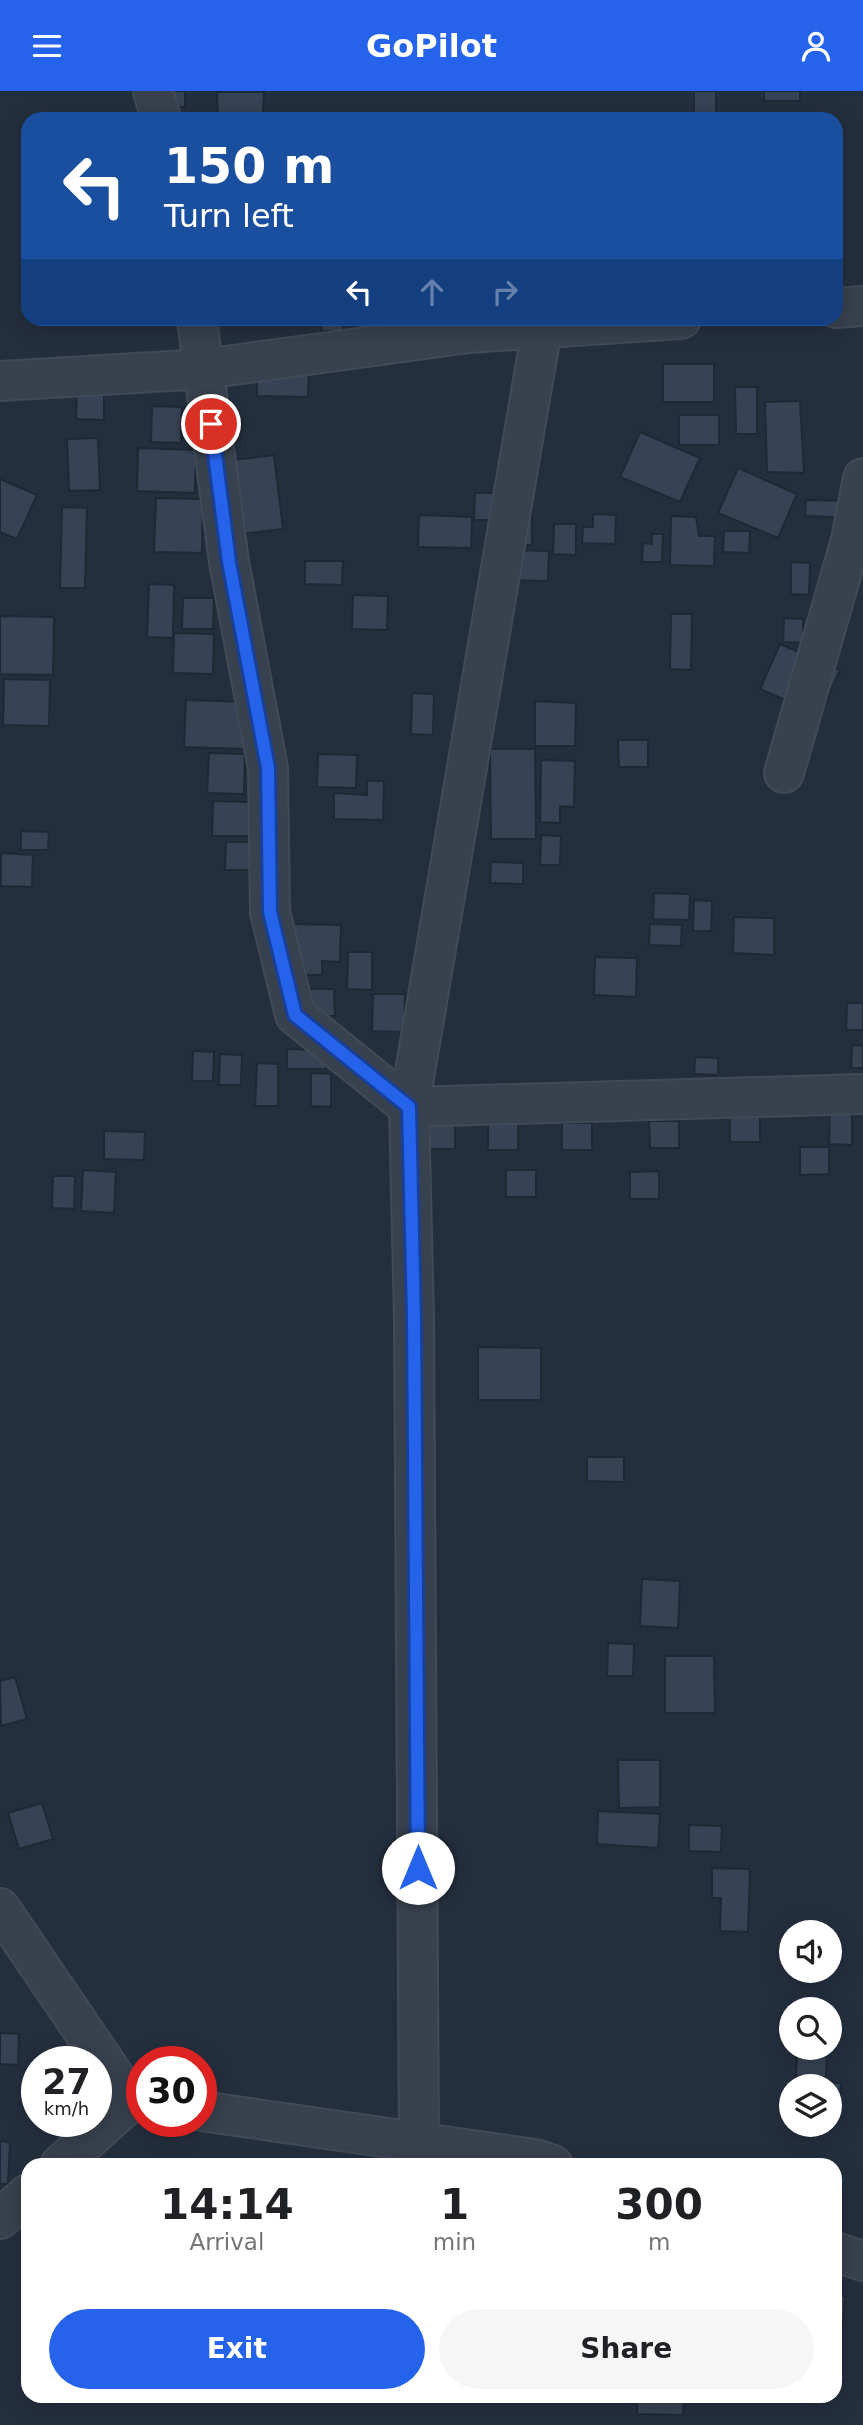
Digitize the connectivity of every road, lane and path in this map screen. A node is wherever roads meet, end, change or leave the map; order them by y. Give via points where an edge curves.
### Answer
1 (153, 91) edge
2 (159, 112) edge
3 (863, 306) edge
4 (843, 307) edge
5 (198, 326) edge
6 (573, 326) edge
7 (542, 328) junction
8 (204, 369) junction
9 (0, 381) edge
10 (863, 478) edge
11 (784, 773) dead end
12 (863, 1094) edge
13 (409, 1107) junction
14 (0, 1908) edge
15 (126, 2088) edge
16 (126, 2110) edge
17 (217, 2113) edge
18 (419, 2143) junction
19 (68, 2158) edge
20 (529, 2158) edge
21 (21, 2200) edge
22 (0, 2219) edge
23 (842, 2254) edge
24 (863, 2261) edge

1 - 2 street
3 - 4 street
5 - 8 street
6 - 7 street
7 - 8 street via 468,333
7 - 13 street
8 - 9 street
8 - 13 street via 229,562 268,768 270,912 295,1015
10 - 11 street via 851,540
12 - 13 street
13 - 18 street via 415,1333
14 - 15 street
16 - 19 street
17 - 18 street
18 - 20 street
21 - 22 street
23 - 24 street

